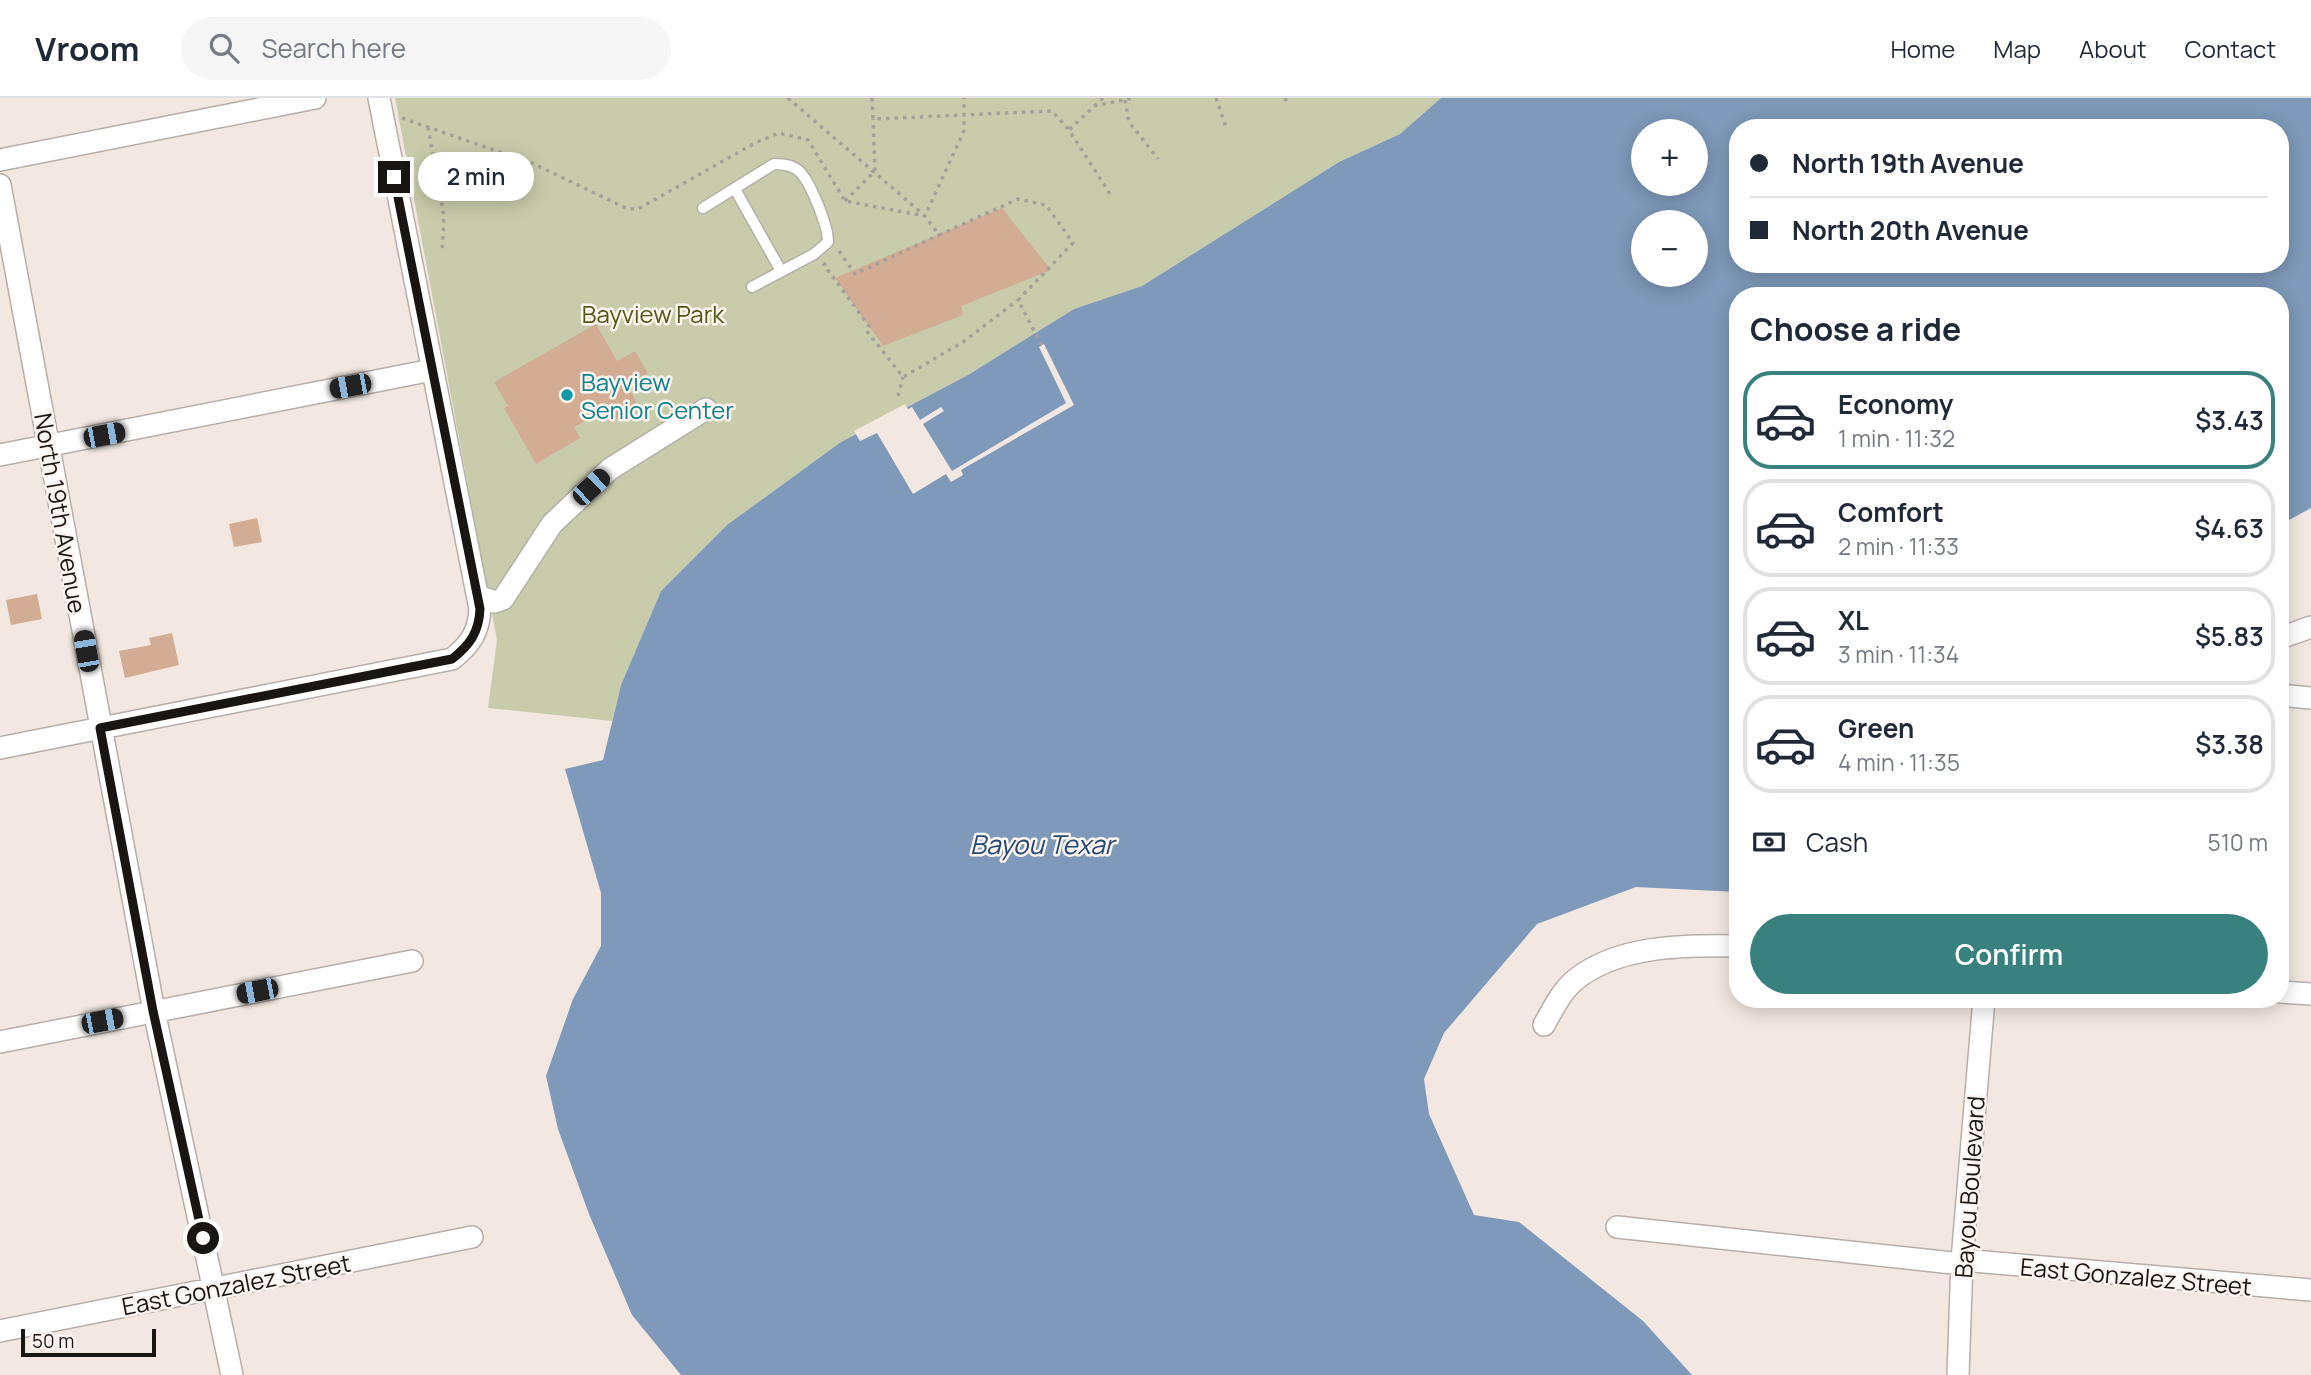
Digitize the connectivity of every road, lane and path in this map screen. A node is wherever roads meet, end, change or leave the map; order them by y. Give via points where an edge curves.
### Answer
1 (315, 98) edge
2 (379, 98) edge
3 (788, 98) edge
4 (872, 98) edge
5 (964, 98) edge
6 (1102, 98) edge
7 (1133, 98) edge
8 (1216, 98) edge
9 (1286, 98) edge
10 (1125, 100) junction
11 (1288, 105) dead end
12 (1091, 107) junction
13 (964, 116) junction
14 (873, 119) junction
15 (383, 122) junction
16 (427, 125) junction
17 (1226, 127) dead end
18 (1069, 130) junction
19 (1158, 159) dead end
20 (0, 160) edge
21 (875, 171) junction
22 (0, 185) edge
23 (735, 189) junction
24 (1110, 194) dead end
25 (845, 201) junction
26 (703, 208) dead end
27 (925, 216) junction
28 (939, 235) junction
29 (442, 253) dead end
30 (781, 271) junction
31 (752, 287) dead end
32 (1017, 300) junction
33 (1042, 346) dead end
34 (432, 370) junction
35 (903, 377) junction
36 (898, 396) dead end
37 (706, 410) dead end
38 (49, 446) junction
39 (0, 455) edge
40 (478, 596) junction
41 (2311, 627) edge
42 (2289, 635) edge
43 (2289, 696) edge
44 (2311, 698) edge
45 (100, 728) junction
46 (0, 748) edge
47 (1729, 946) edge
48 (412, 961) dead end
49 (2289, 993) edge
50 (2311, 994) edge
51 (1983, 1008) edge
52 (153, 1011) junction
53 (1545, 1025) dead end
54 (0, 1041) edge
55 (1617, 1227) dead end
56 (472, 1237) dead end
57 (1962, 1262) junction
58 (214, 1288) junction
59 (2311, 1290) edge
60 (0, 1331) edge
61 (232, 1375) edge
62 (1958, 1375) edge

1 - 20 street
2 - 15 street
3 - 21 path
4 - 14 path
5 - 13 path
6 - 12 path
7 - 10 path
8 - 17 path
9 - 11 path
10 - 12 path
10 - 19 path via 1129,122
12 - 18 path
13 - 14 path
13 - 18 path via 1052,111
13 - 27 path via 960,142
14 - 21 path
15 - 16 path via 401,118
15 - 34 street
16 - 25 path via 534,164 628,209 638,209 779,134 808,140
16 - 29 path via 444,217
18 - 24 path
21 - 25 path
21 - 27 path
22 - 38 street, North 19th Avenue
23 - 26 lane
23 - 30 lane
23 - 30 lane via 775,164 787,164 801,173 828,228 828,242
25 - 27 path
27 - 28 path
28 - 32 path via 1018,199 1046,205 1073,243
28 - 35 path via 855,274 838,250 824,265
30 - 31 lane
32 - 33 path
32 - 35 path via 963,342
34 - 38 street
34 - 40 street
35 - 36 path
37 - 40 street via 610,469 552,524 503,599 487,601
38 - 39 street
38 - 45 street, North 19th Avenue
40 - 45 street via 476,632 452,659
41 - 42 street
43 - 44 street
45 - 46 street
45 - 52 street, North 19th Avenue
47 - 53 street via 1672,947 1595,966 1560,996
48 - 52 street
49 - 50 street
51 - 57 street, Bayou Boulevard
52 - 54 street
52 - 58 street, North 19th Avenue
55 - 57 street, East Gonzalez Street
56 - 58 street, East Gonzalez Street
57 - 59 street, East Gonzalez Street
57 - 62 street, Bayou Boulevard
58 - 60 street, East Gonzalez Street
58 - 61 street, North 19th Avenue

